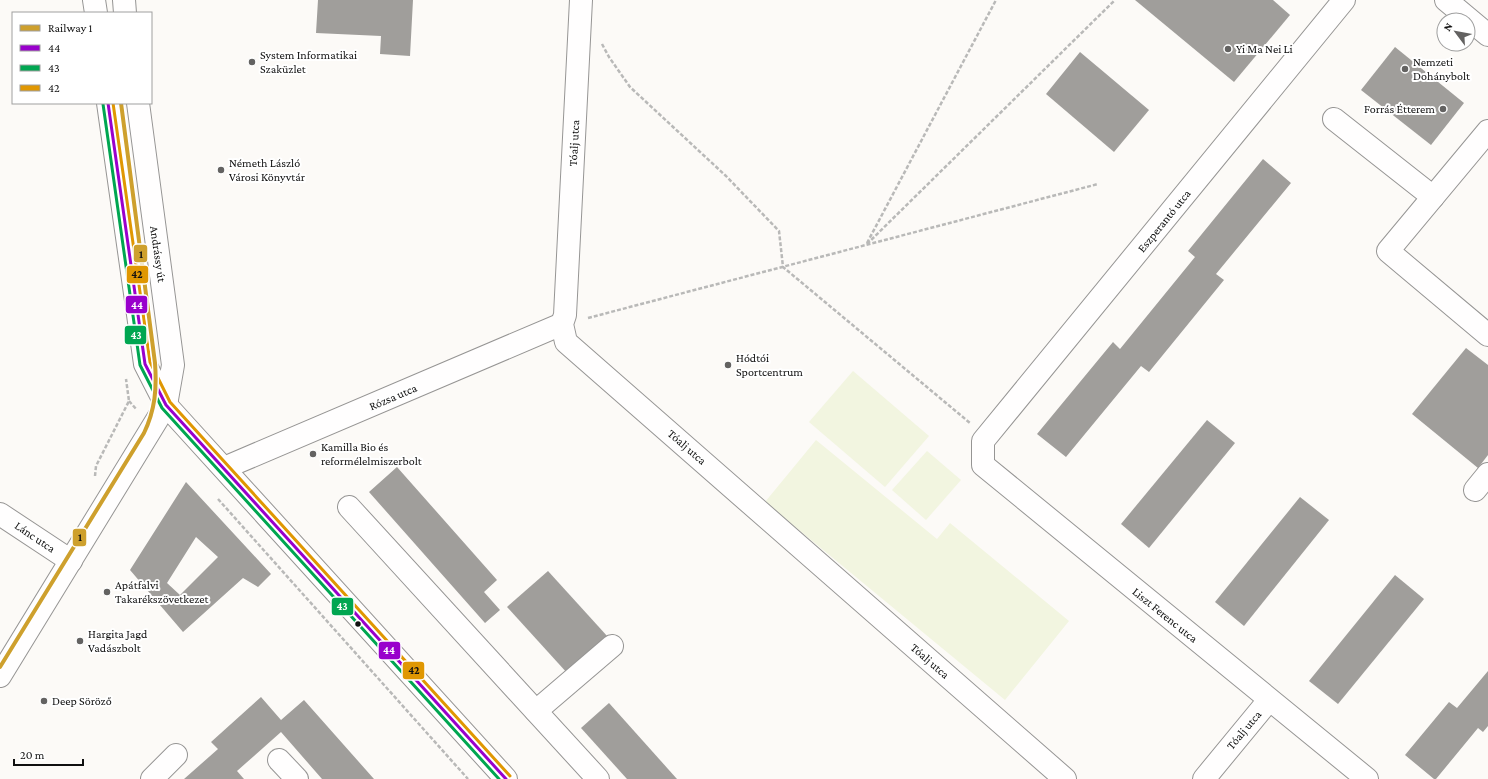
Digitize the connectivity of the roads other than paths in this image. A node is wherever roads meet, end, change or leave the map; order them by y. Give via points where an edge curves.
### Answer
1 (94, 0) edge
2 (124, 0) edge
3 (581, 0) edge
4 (1344, 0) edge
5 (1446, 0) edge
6 (96, 12) edge
7 (125, 12) edge
8 (1488, 35) edge
9 (108, 104) edge
10 (138, 104) edge
11 (1334, 119) dead end
12 (1488, 131) edge
13 (1433, 197) junction
14 (562, 324) junction
15 (1488, 336) edge
16 (166, 405) junction
17 (985, 439) joint
18 (224, 468) junction
19 (350, 507) dead end
20 (0, 514) edge
21 (71, 561) junction
22 (612, 646) dead end
23 (0, 676) edge
24 (1269, 700) junction
25 (536, 711) junction
26 (176, 755) dead end
27 (279, 760) dead end
28 (152, 779) edge
29 (297, 779) edge
30 (506, 779) edge
31 (598, 779) edge
32 (1065, 779) edge
33 (1204, 779) edge
34 (1367, 779) edge

1 - 6 street
2 - 7 street
3 - 14 street, Tóalj utca via 565,315
4 - 17 street, Eszperantó utca
5 - 8 street
9 - 16 street via 145,364
10 - 16 street, Andrássy út via 173,365
11 - 13 street
12 - 13 street
13 - 15 street via 1388,251
14 - 18 street, Rózsa utca
14 - 32 street, Tóalj utca via 566,342
16 - 18 street
16 - 21 street, Andrássy út
17 - 24 street, Liszt Ferenc utca via 983,465
18 - 30 street
19 - 25 street
20 - 21 street, Lánc utca
21 - 23 street, Andrássy út
22 - 25 street
24 - 33 street, Tóalj utca
24 - 34 street, Liszt Ferenc utca
25 - 31 street
26 - 28 street
27 - 29 street

